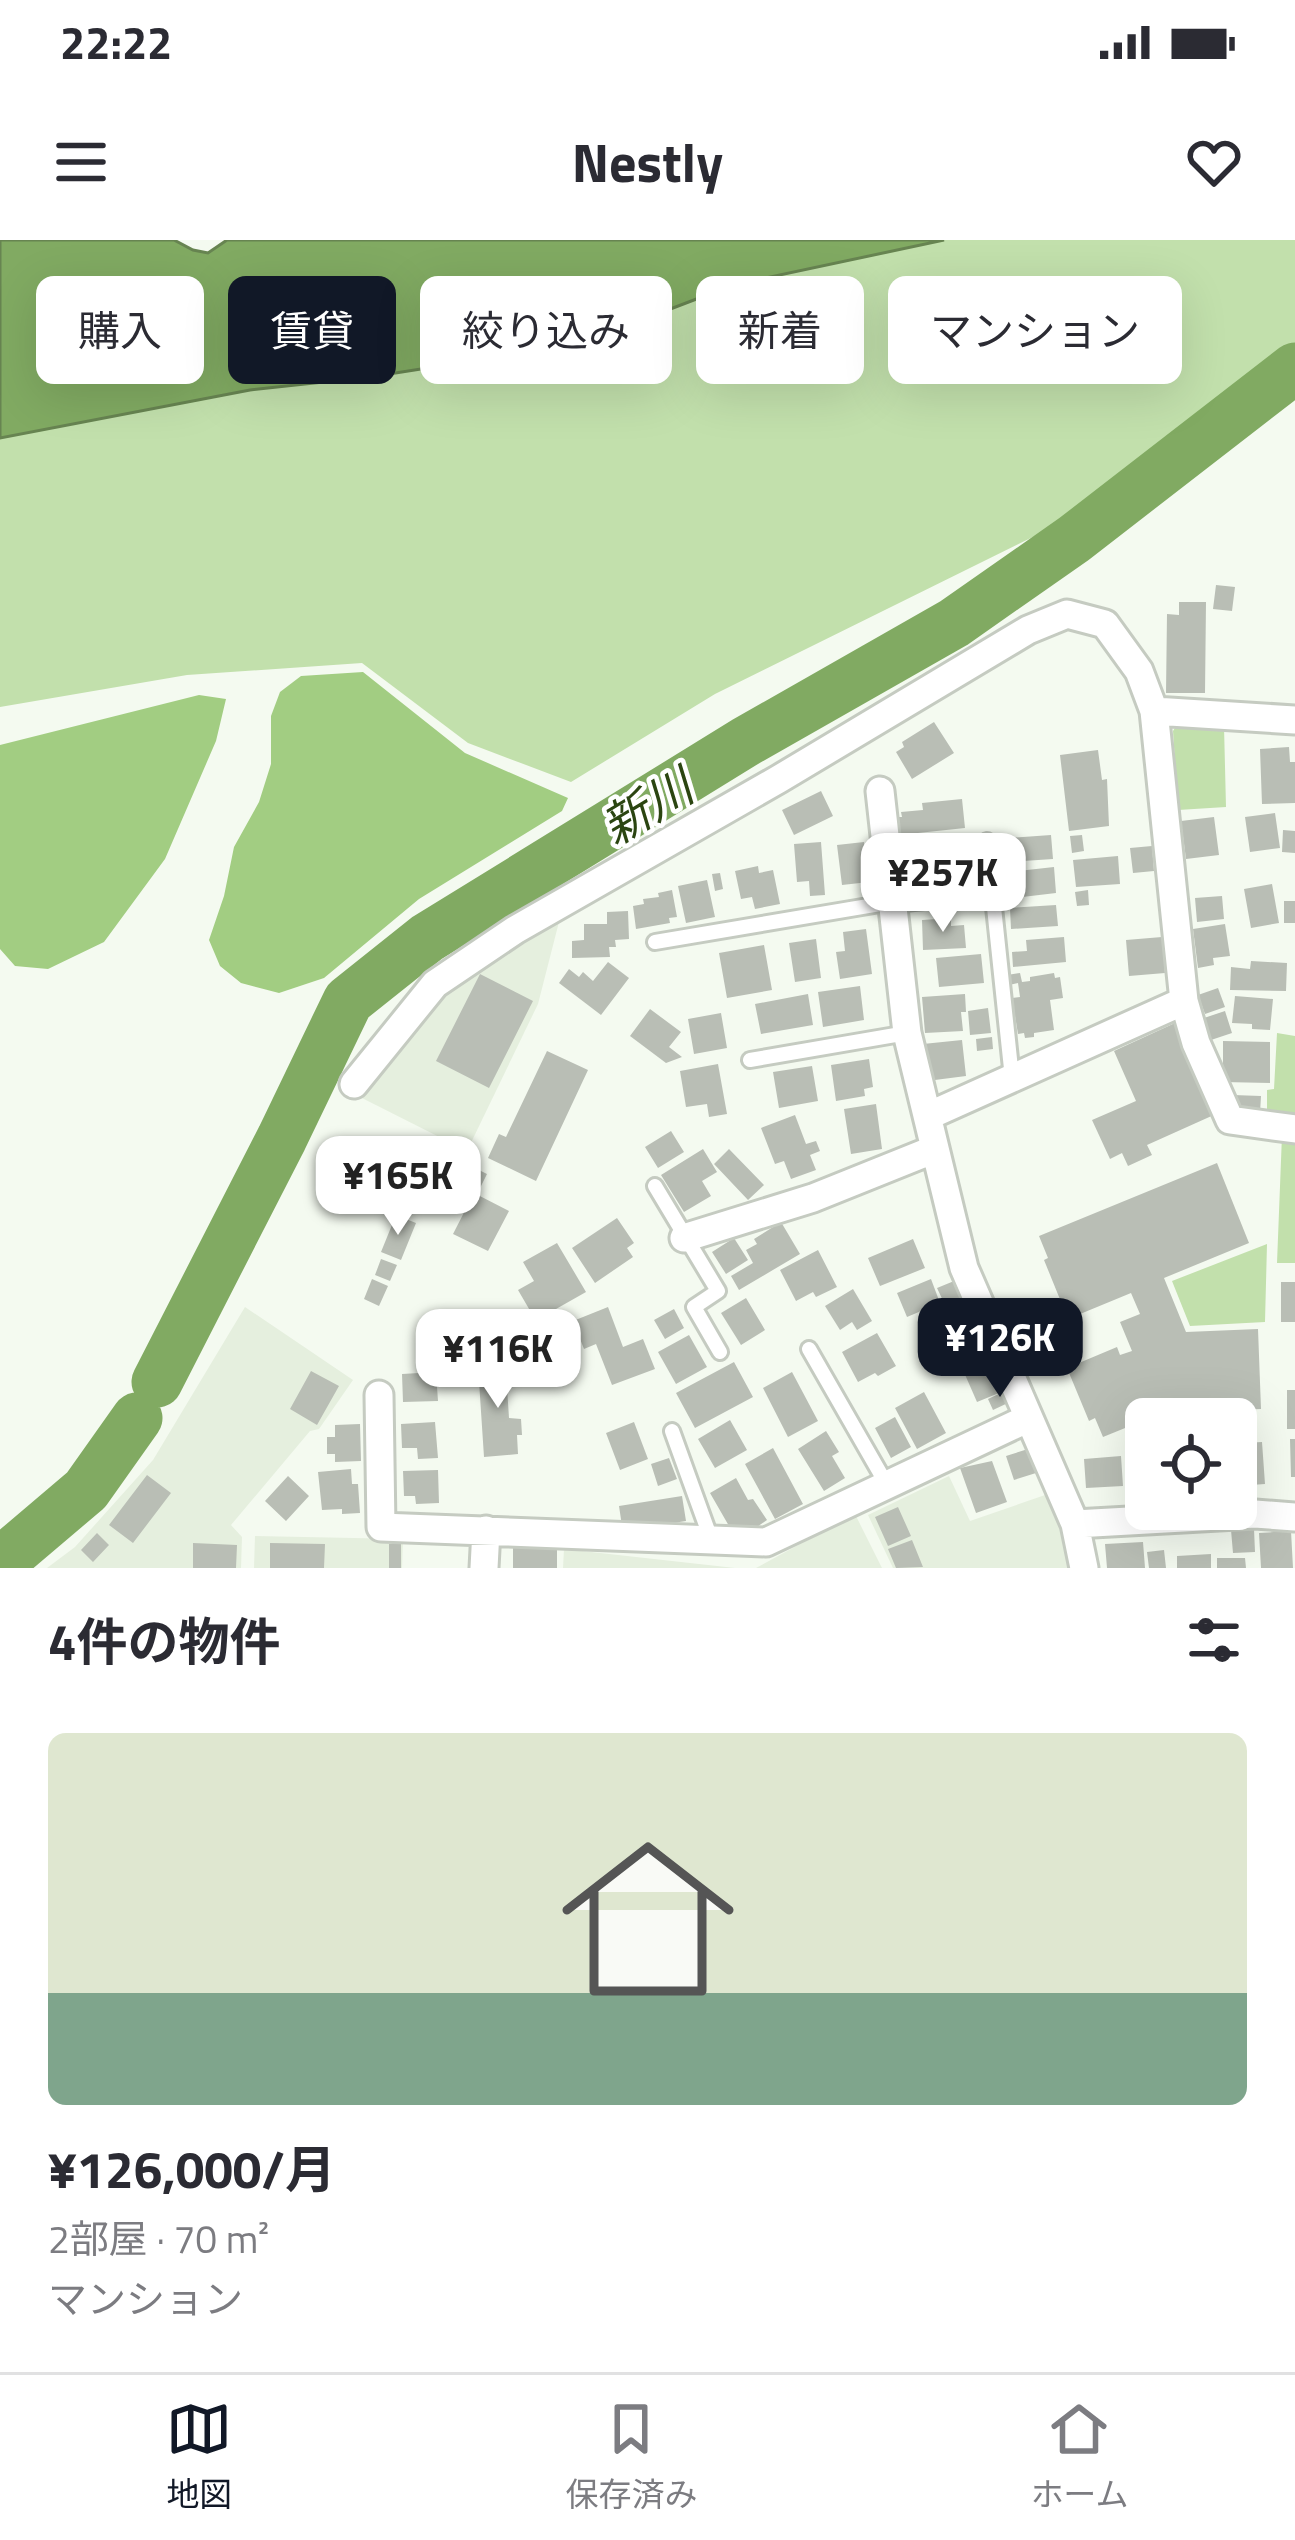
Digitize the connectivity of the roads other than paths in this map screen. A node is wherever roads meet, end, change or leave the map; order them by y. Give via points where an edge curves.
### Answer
1 (1154, 710) junction
2 (1295, 720) edge
3 (880, 790) dead end
4 (988, 841) dead end
5 (892, 902) junction
6 (655, 942) dead end
7 (1184, 1001) junction
8 (907, 1033) junction
9 (750, 1060) dead end
10 (1012, 1078) junction
11 (354, 1084) dead end
12 (928, 1117) junction
13 (1295, 1129) edge
14 (935, 1149) junction
15 (656, 1186) dead end
16 (684, 1238) junction
17 (809, 1349) dead end
18 (720, 1352) dead end
19 (379, 1394) dead end
20 (1029, 1418) junction
21 (672, 1431) dead end
22 (887, 1486) junction
23 (1295, 1517) edge
24 (1075, 1524) junction
25 (486, 1530) junction
26 (712, 1541) junction
27 (484, 1568) edge
28 (1084, 1568) edge

1 - 2 street
1 - 7 street
1 - 11 street via 1139,671 1105,625 1067,614 1028,630 515,930 435,984
3 - 5 street
4 - 10 lane
5 - 6 lane
5 - 8 street
7 - 10 street
7 - 13 street via 1230,1120
8 - 9 lane
8 - 12 street
10 - 12 street
12 - 14 street
14 - 16 street
14 - 20 street via 964,1268
15 - 16 lane
16 - 18 lane via 718,1291 694,1307
17 - 22 lane
19 - 25 street via 381,1527
20 - 22 street
20 - 24 street
21 - 26 lane
22 - 26 street via 766,1542
23 - 24 street
24 - 28 street
25 - 26 street
25 - 27 street

